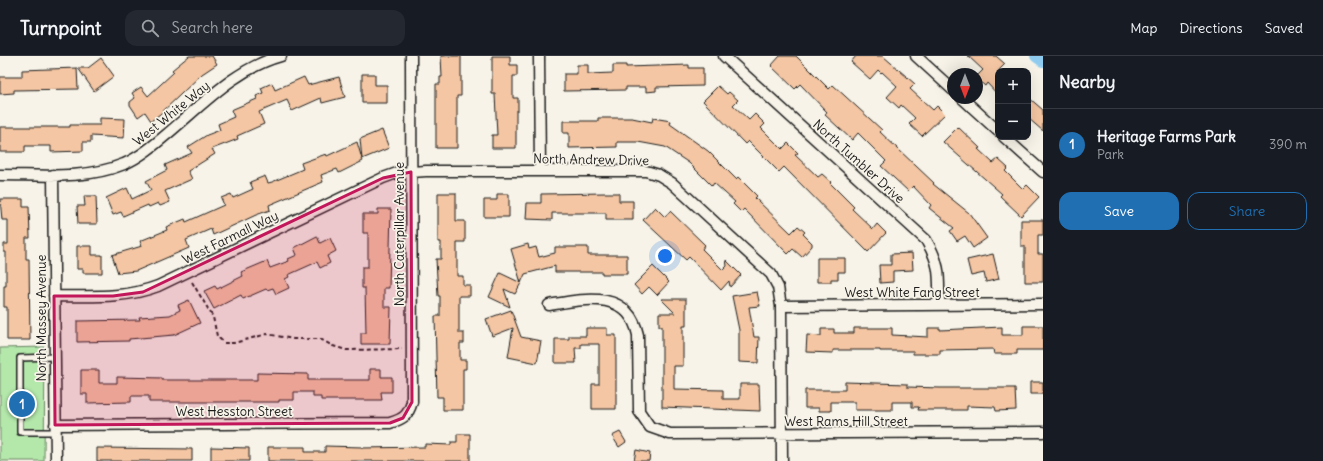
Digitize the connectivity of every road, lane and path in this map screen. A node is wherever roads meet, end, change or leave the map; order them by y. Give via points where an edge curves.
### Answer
1 (281, 56) edge
2 (411, 56) edge
3 (539, 56) edge
4 (724, 56) edge
5 (916, 56) edge
6 (947, 84) edge
7 (969, 104) edge
8 (995, 128) edge
9 (1007, 140) edge
10 (540, 171) junction
11 (411, 172) junction
12 (1043, 172) edge
13 (53, 174) junction
14 (0, 175) edge
15 (192, 282) dead end
16 (54, 296) junction
17 (1043, 304) edge
18 (549, 305) dead end
19 (939, 305) junction
20 (781, 306) junction
21 (406, 349) dead end
22 (54, 357) junction
23 (410, 411) joint
24 (55, 428) junction
25 (1043, 432) edge
26 (781, 434) junction
27 (56, 461) edge
28 (782, 461) edge

1 - 13 street, West White Way via 252,67 236,77 136,158 99,172
2 - 11 street, North Caterpillar Avenue
3 - 10 street
4 - 19 street, North Tumbler Drive via 926,240 936,256 939,271
5 - 6 street
7 - 8 street
9 - 12 street
10 - 11 street, North Andrew Drive
10 - 20 street, North Andrew Drive via 646,171 659,174 771,274 778,287
11 - 16 street, West Farmall Way via 383,178 142,292 113,296
11 - 23 street, North Caterpillar Avenue
13 - 14 street, West White Way
13 - 16 street, North Massey Avenue
15 - 21 path via 210,311 217,336 224,343 234,343 267,334 293,339 320,339 346,350
16 - 22 street, North Massey Avenue
17 - 19 street, West White Fang Street
18 - 26 street, West Rams Hill Street via 578,300 604,300 617,304 629,314 638,335 639,411 650,427 670,434
19 - 20 street, West White Fang Street
20 - 26 street, North Andrew Drive
22 - 24 street, North Massey Avenue
22 - 24 lane via 20,358 20,432
23 - 24 street, West Hesston Street via 403,418 390,423
24 - 27 street, North Massey Avenue
25 - 26 street, West Rams Hill Street
26 - 28 street, North Andrew Drive

